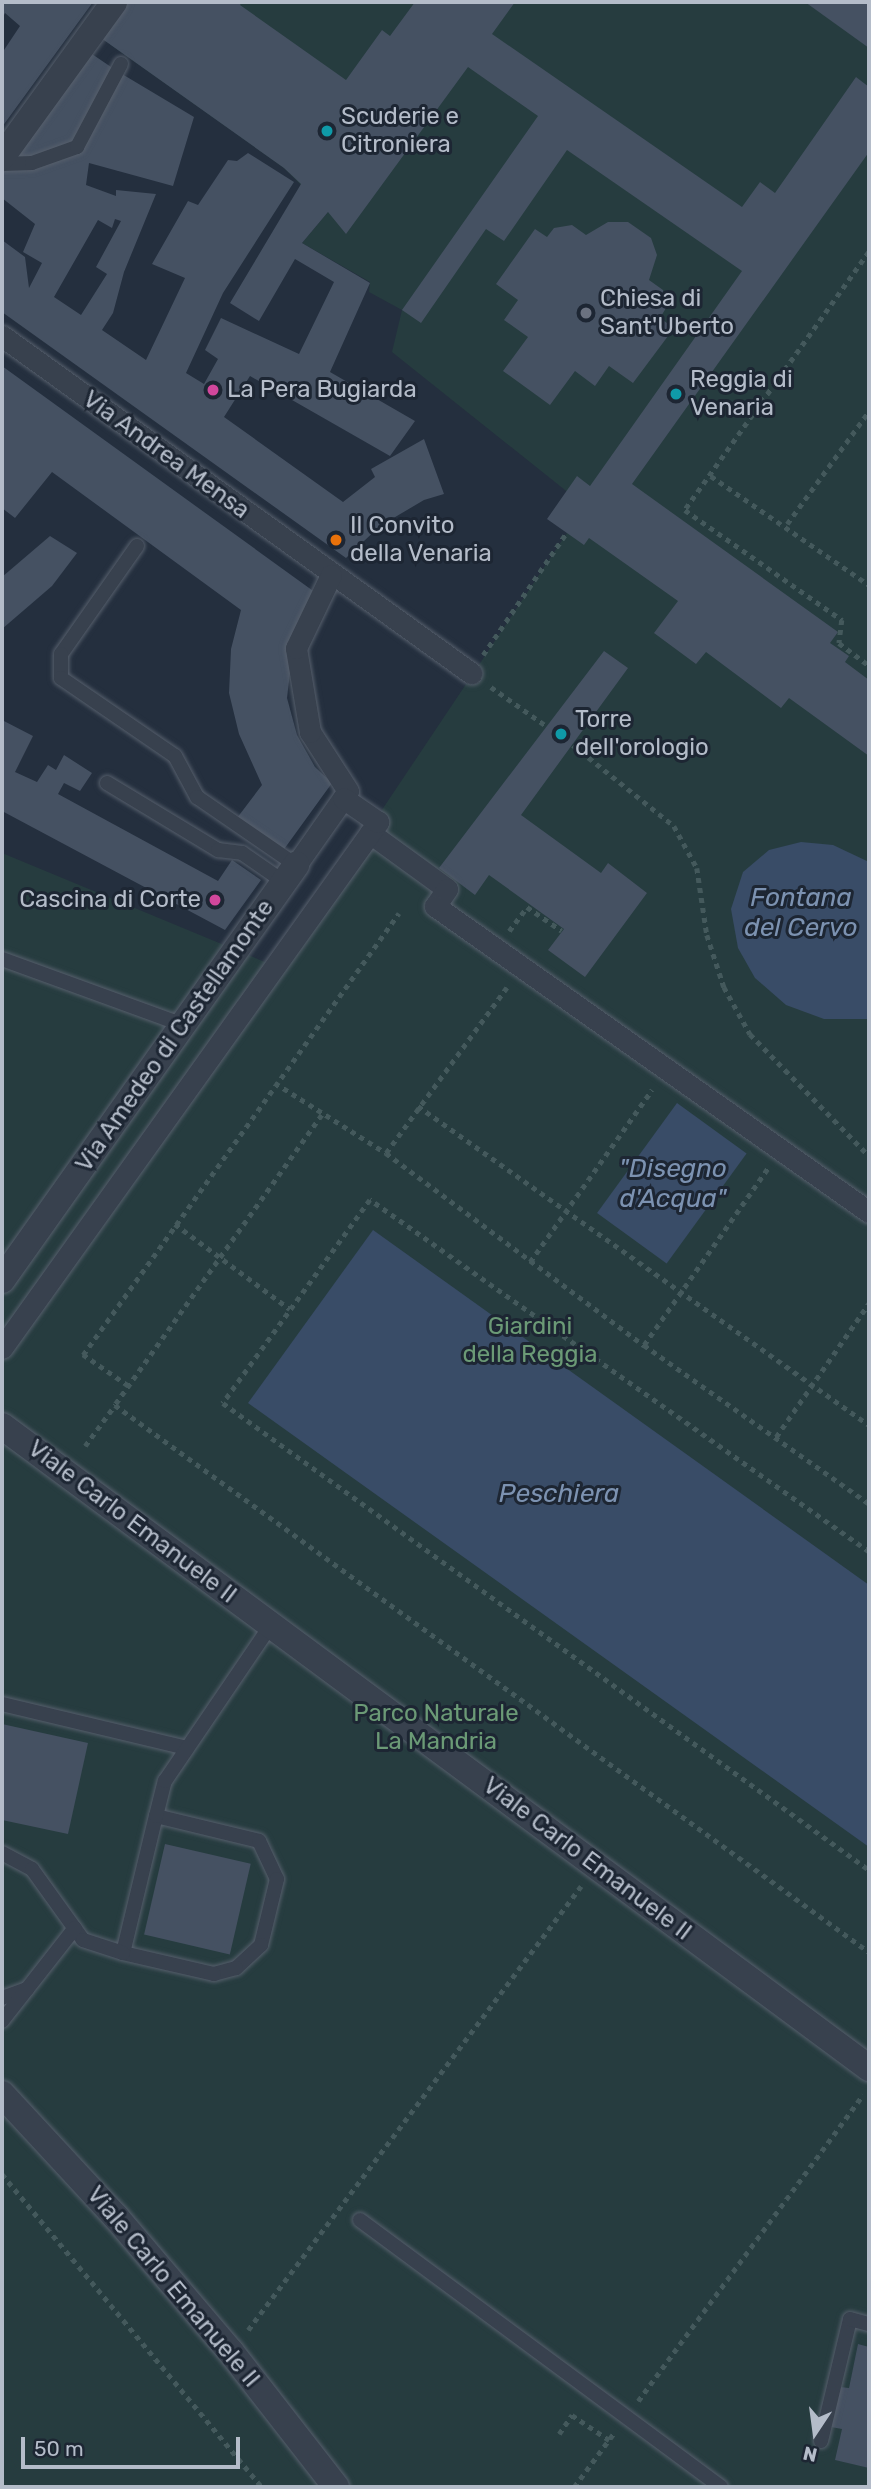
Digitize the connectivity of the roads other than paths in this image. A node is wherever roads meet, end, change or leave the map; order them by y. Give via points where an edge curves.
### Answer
1 (114, 2) edge
2 (121, 64) dead end
3 (2, 158) edge
4 (2, 164) edge
5 (2, 336) edge
6 (137, 546) dead end
7 (331, 575) junction
8 (471, 673) road end
9 (107, 783) dead end
10 (346, 795) junction
11 (370, 833) junction
12 (290, 874) junction
13 (2, 959) edge
14 (183, 1025) junction
15 (869, 1212) edge
16 (2, 1280) edge
17 (2, 1348) edge
18 (2, 1426) edge
19 (271, 1625) junction
20 (2, 1704) edge
21 (187, 1748) junction
22 (156, 1816) junction
23 (2, 1853) edge
24 (75, 1928) junction
25 (123, 1953) junction
26 (28, 1989) junction
27 (2, 1998) edge
28 (2, 2021) edge
29 (869, 2068) edge
30 (2, 2094) edge
31 (360, 2220) dead end
32 (869, 2324) edge
33 (821, 2441) dead end
34 (336, 2487) edge
35 (720, 2487) edge

1 - 3 street
2 - 4 lane via 77,148 32,163
5 - 7 street, Via Andrea Mensa
6 - 12 lane via 61,654 61,678 175,756 197,797
7 - 8 street, Via Andrea Mensa
7 - 10 street via 296,648 310,732
9 - 12 lane via 218,850 242,853
10 - 11 street via 378,822
10 - 12 street, Via Amedeo di Castellamonte
11 - 15 street via 447,889 435,906
11 - 17 street
12 - 14 street, Via Amedeo di Castellamonte
13 - 14 lane
14 - 16 street, Via Amedeo di Castellamonte
18 - 19 street, Viale Carlo Emanuele II
19 - 21 lane
19 - 29 street, Viale Carlo Emanuele II
20 - 21 lane
21 - 22 lane via 164,1781
22 - 25 lane
22 - 25 lane via 259,1841 277,1879 261,1945 236,1968 214,1974
23 - 24 lane via 32,1869
24 - 25 lane via 83,1940
24 - 26 lane
26 - 27 lane
26 - 28 lane
30 - 34 street, Viale Carlo Emanuele II via 116,2217 231,2352
31 - 35 lane
32 - 33 lane via 850,2319

